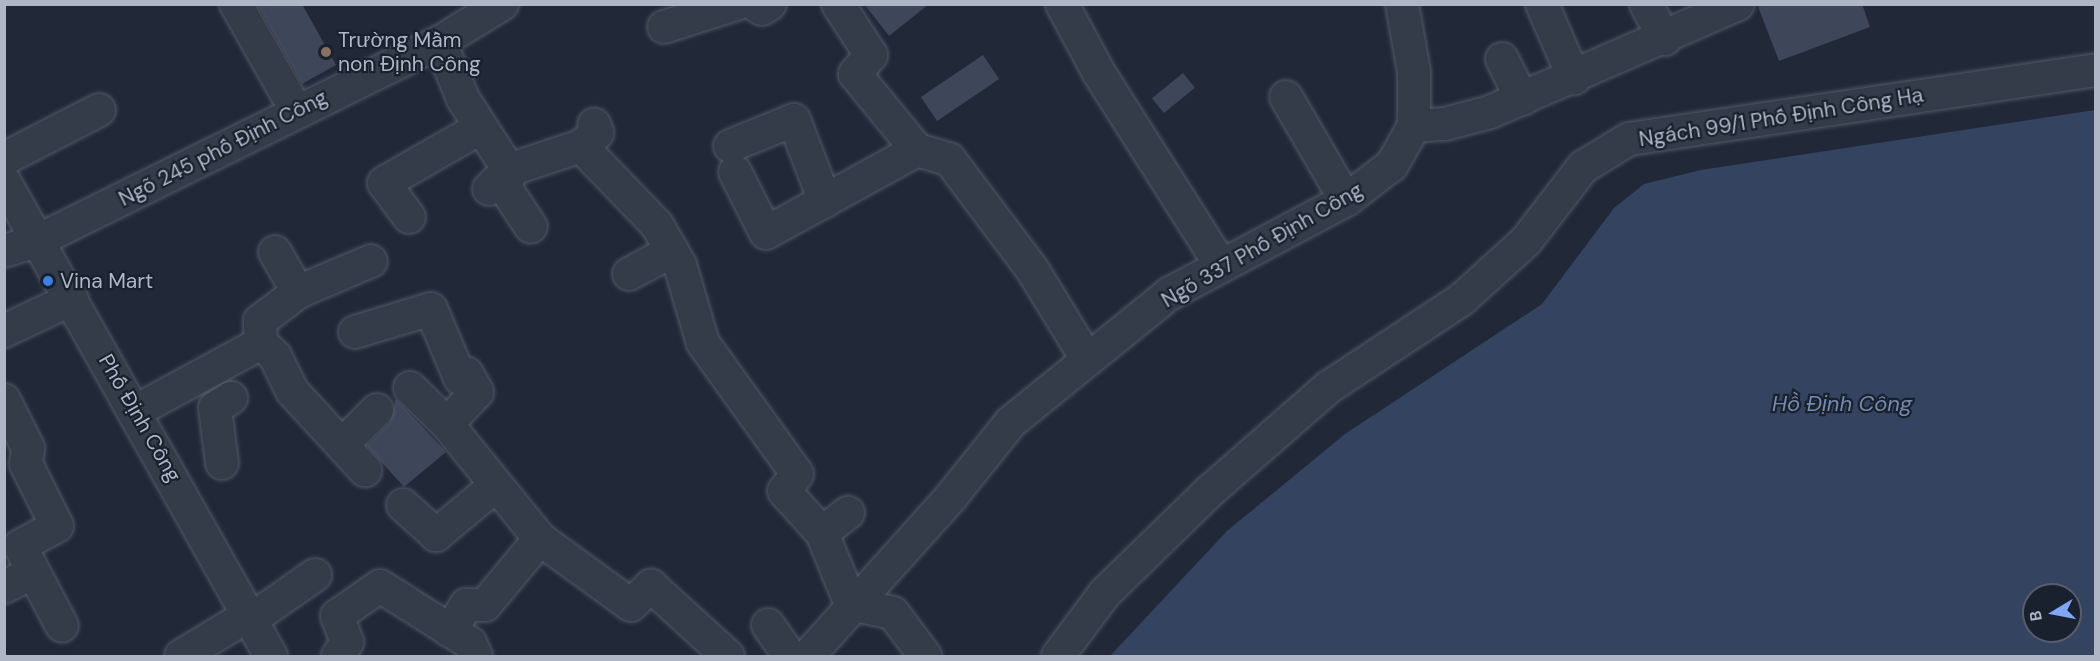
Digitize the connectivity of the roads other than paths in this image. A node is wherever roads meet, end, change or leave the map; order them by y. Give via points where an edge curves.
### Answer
1 (236, 4) edge
2 (736, 4) edge
3 (754, 4) edge
4 (770, 4) edge
5 (838, 4) edge
6 (1062, 4) edge
7 (1402, 4) edge
8 (1542, 4) edge
9 (1646, 4) edge
10 (1738, 4) edge
11 (483, 10) edge
12 (664, 27) dead end
13 (1665, 39) junction
14 (440, 42) junction
15 (1502, 59) dead end
16 (2096, 70) edge
17 (1574, 78) junction
18 (1286, 98) dead end
19 (1522, 99) junction
20 (99, 110) dead end
21 (297, 112) junction
22 (1414, 126) junction
23 (480, 128) junction
24 (917, 150) junction
25 (4, 159) edge
26 (499, 179) junction
27 (4, 181) edge
28 (1346, 200) junction
29 (825, 201) junction
30 (409, 217) dead end
31 (531, 228) dead end
32 (39, 240) junction
33 (4, 251) edge
34 (672, 251) junction
35 (275, 252) dead end
36 (371, 261) dead end
37 (1220, 264) junction
38 (629, 274) dead end
39 (298, 292) junction
40 (72, 299) junction
41 (4, 331) edge
42 (355, 332) dead end
43 (261, 343) junction
44 (1087, 359) junction
45 (410, 388) dead end
46 (231, 398) dead end
47 (4, 400) edge
48 (377, 410) dead end
49 (136, 411) junction
50 (447, 424) junction
51 (343, 444) junction
52 (15, 469) edge
53 (365, 470) dead end
54 (178, 485) junction
55 (495, 486) junction
56 (403, 505) dead end
57 (848, 513) dead end
58 (822, 532) junction
59 (540, 539) junction
60 (33, 572) junction
61 (315, 575) dead end
62 (4, 586) edge
63 (851, 604) junction
64 (250, 617) junction
65 (768, 625) dead end
66 (62, 626) dead end
67 (450, 631) junction
68 (181, 657) edge
69 (271, 657) edge
70 (338, 657) edge
71 (476, 657) edge
72 (728, 657) edge
73 (790, 657) edge
74 (808, 657) edge
75 (925, 657) edge
76 (1058, 657) edge

1 - 21 street
2 - 12 street
3 - 4 street via 762,9
5 - 24 street via 871,55 855,74
6 - 37 street via 1099,73
7 - 22 street via 1414,72
8 - 17 street
9 - 13 street
10 - 13 street
11 - 14 street, Ngõ 245 phố Định Công
13 - 17 street
14 - 21 street, Ngõ 245 phố Định Công
14 - 23 street
15 - 19 street
16 - 76 street, Ngách 99/1 Phố Định Công Hạ via 1629,139 1583,167 1526,241 1461,300 1329,387 1210,491 1106,593
17 - 19 street
18 - 28 street
19 - 22 street via 1471,119
20 - 25 street
21 - 32 street, Ngõ 245 phố Định Công
22 - 28 street, Ngõ 337 Phố Định Công via 1392,165
23 - 26 street
23 - 30 street via 384,183
24 - 29 street
24 - 44 street via 949,159 1032,269
26 - 31 street
26 - 34 street via 587,135 657,225
27 - 32 street, Phố Định Công
28 - 37 street, Ngõ 337 Phố Định Công
29 - 29 street via 766,233 732,159 794,120
32 - 33 street, Ngõ 245 phố Định Công
32 - 40 street, Phố Định Công
34 - 38 street
34 - 58 street via 704,343 797,474 784,491
35 - 39 street
36 - 39 street
37 - 44 street, Ngõ 337 Phố Định Công via 1169,294
39 - 43 street via 260,321
40 - 41 street
40 - 49 street, Phố Định Công
42 - 50 street via 383,316 431,309 460,378 467,374 477,392
43 - 49 street via 224,359
43 - 51 street via 275,356 292,391
44 - 63 street, Ngõ 337 Phố Định Công via 1011,422 951,497
45 - 50 street
46 - 54 street via 215,408 227,464
47 - 52 street via 28,448
48 - 51 street
49 - 54 street, Phố Định Công
50 - 55 street
51 - 53 street
52 - 60 street via 57,526 20,546
54 - 64 street, Phố Định Công
55 - 56 street via 436,536
55 - 59 street
57 - 58 street
58 - 63 street
59 - 67 street via 485,605 466,605
59 - 72 street via 631,605 651,586
60 - 62 street
60 - 66 street
61 - 64 street
63 - 74 street, Ngõ 337 Phố Định Công
63 - 75 street via 893,613
64 - 68 street
64 - 69 street, Phố Định Công
65 - 73 street
67 - 70 street via 380,586 337,616 347,642
67 - 71 street via 470,643

